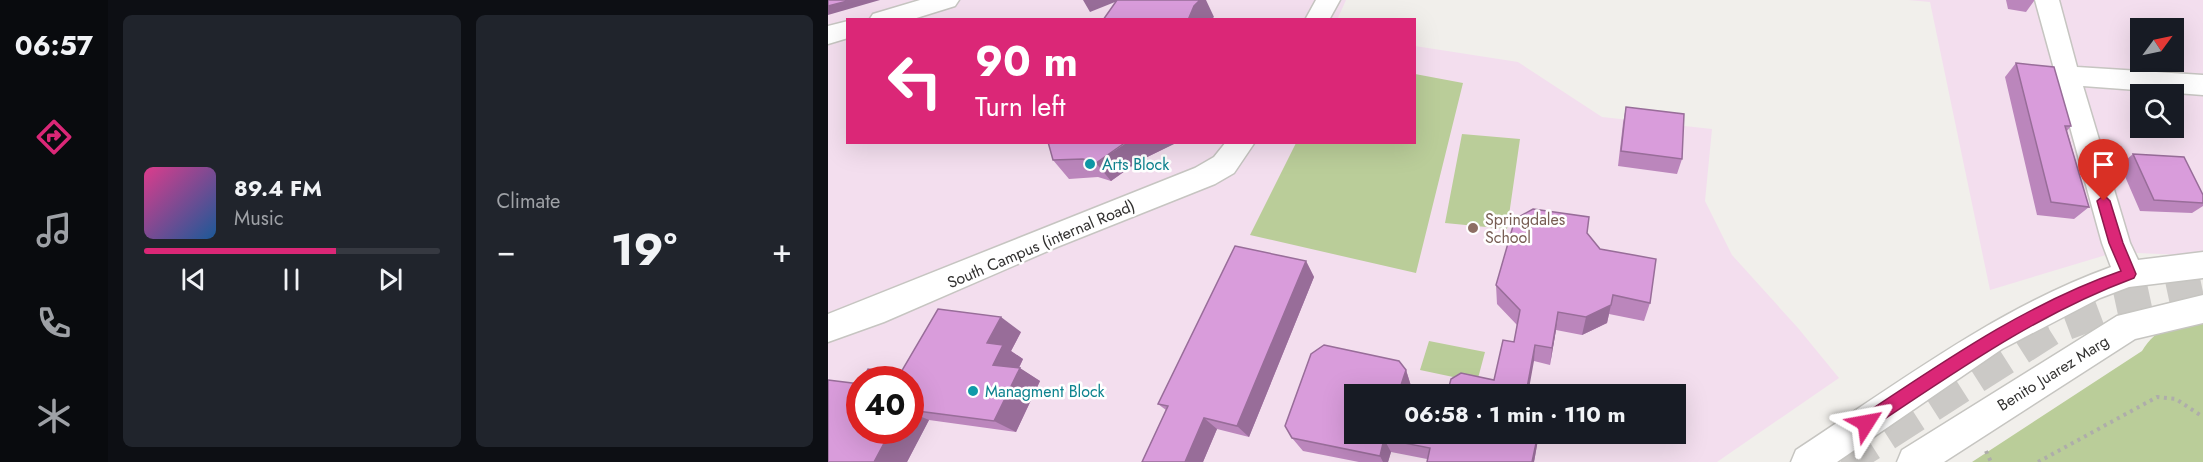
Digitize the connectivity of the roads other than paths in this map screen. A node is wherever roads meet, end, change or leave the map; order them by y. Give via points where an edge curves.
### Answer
1 (947, 0) edge
2 (1328, 0) edge
3 (2047, 0) edge
4 (888, 18) edge
5 (1318, 18) edge
6 (846, 30) edge
7 (828, 35) edge
8 (2067, 76) junction
9 (2203, 85) edge
10 (1240, 144) edge
11 (2203, 266) edge
12 (2129, 274) junction
13 (2203, 309) edge
14 (828, 328) edge
15 (1808, 462) edge
16 (1914, 462) edge

1 - 4 street
2 - 5 street
3 - 8 street
6 - 7 street
8 - 9 street
8 - 12 street via 2116,243
10 - 14 street, South Campus (internal Road) via 1224,165 1205,176
11 - 12 street
12 - 15 street via 2090,288 1991,339
13 - 16 street, Benito Juarez Marg via 2128,326

